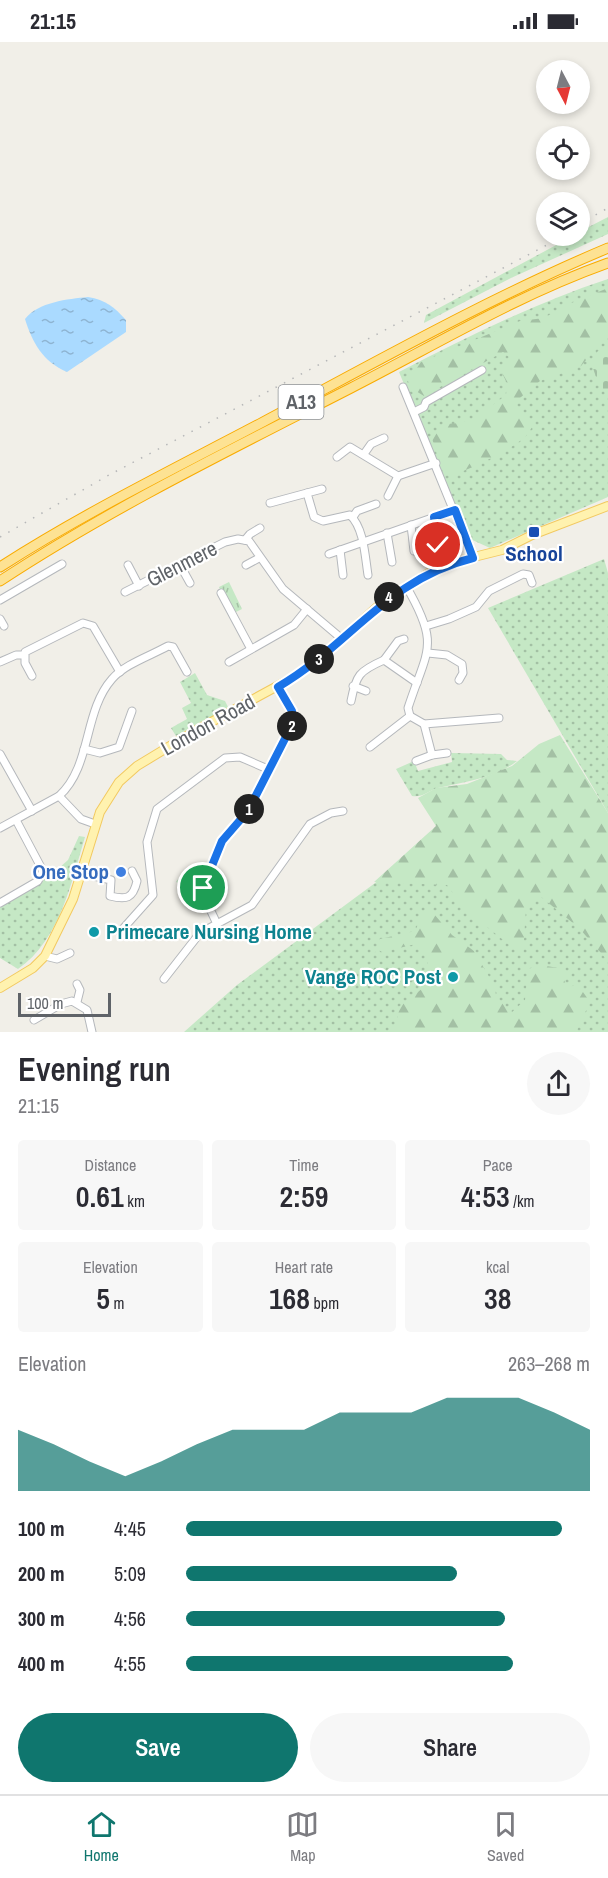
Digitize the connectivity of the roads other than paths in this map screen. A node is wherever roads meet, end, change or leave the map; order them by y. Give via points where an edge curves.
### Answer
1 (608, 248) edge
2 (608, 262) edge
3 (482, 370) dead end
4 (403, 387) dead end
5 (414, 412) junction
6 (384, 438) dead end
7 (364, 454) junction
8 (337, 457) dead end
9 (435, 463) junction
10 (398, 476) junction
11 (322, 489) dead end
12 (307, 493) junction
13 (388, 496) dead end
14 (270, 503) dead end
15 (376, 504) dead end
16 (608, 506) edge
17 (455, 510) junction
18 (353, 517) junction
19 (434, 517) junction
20 (411, 525) junction
21 (260, 528) dead end
22 (387, 532) junction
23 (245, 540) junction
24 (362, 541) junction
25 (438, 545) dead end
26 (340, 550) junction
27 (414, 550) dead end
28 (329, 555) dead end
29 (259, 558) junction
30 (473, 558) junction
31 (392, 562) dead end
32 (62, 564) dead end
33 (129, 565) dead end
34 (180, 565) junction
35 (246, 565) dead end
36 (0, 567) edge
37 (343, 575) dead end
38 (368, 575) dead end
39 (0, 581) edge
40 (190, 583) dead end
41 (532, 583) dead end
42 (139, 586) junction
43 (406, 586) junction
44 (125, 592) dead end
45 (221, 593) dead end
46 (0, 600) edge
47 (307, 609) junction
48 (426, 626) junction
49 (342, 639) junction
50 (404, 639) dead end
51 (251, 650) junction
52 (428, 653) junction
53 (24, 655) junction
54 (384, 660) junction
55 (0, 662) edge
56 (229, 662) dead end
57 (120, 672) junction
58 (187, 672) dead end
59 (464, 675) dead end
60 (32, 676) dead end
61 (417, 683) junction
62 (353, 686) junction
63 (278, 687) junction
64 (366, 691) dead end
65 (351, 702) dead end
66 (132, 711) dead end
67 (410, 716) junction
68 (499, 718) dead end
69 (424, 724) junction
70 (370, 747) dead end
71 (84, 749) junction
72 (447, 753) dead end
73 (0, 754) edge
74 (432, 755) junction
75 (416, 761) dead end
76 (270, 770) junction
77 (59, 795) junction
78 (343, 811) dead end
79 (32, 812) junction
80 (16, 820) junction
81 (95, 824) junction
82 (0, 828) edge
83 (132, 871) dead end
84 (81, 873) junction
85 (0, 903) edge
86 (217, 924) junction
87 (120, 932) dead end
88 (70, 953) dead end
89 (45, 956) junction
90 (164, 979) dead end
91 (77, 984) dead end
92 (0, 988) edge
93 (77, 1002) junction
94 (34, 1020) dead end
95 (92, 1032) edge

1 - 36 highway, A13 via 523,286 314,394 47,537
2 - 39 highway, A13 via 471,325 201,466
3 - 5 street
4 - 5 street
5 - 9 street
6 - 7 street via 371,444
7 - 8 street via 348,446
7 - 10 street
9 - 10 street
9 - 17 street
10 - 13 street
11 - 12 street
12 - 14 street
12 - 18 street via 318,520 343,514
15 - 18 street via 357,511
16 - 30 main road, London Road
17 - 19 street
17 - 30 street
18 - 24 street
19 - 20 street
19 - 25 street
20 - 22 street
20 - 27 street
21 - 23 street
22 - 24 street
22 - 31 street
23 - 29 street, Glenmere
23 - 34 street, Glenmere via 225,542
24 - 26 street
24 - 38 street
26 - 28 street
26 - 37 street
29 - 35 street
29 - 47 street, Glenmere via 283,589
30 - 43 main road, London Road via 432,571
32 - 46 street
33 - 42 street
34 - 40 street
34 - 42 street, Glenmere
41 - 48 street via 523,574 489,591 476,607
42 - 44 street, Glenmere
43 - 48 street
43 - 49 main road, London Road
45 - 51 street
47 - 49 street, Glenmere
47 - 51 street via 294,625
48 - 52 street
49 - 63 main road, London Road
50 - 54 street
51 - 56 street
52 - 59 street via 447,655 462,664
52 - 61 street
53 - 55 street
53 - 57 street via 29,648 77,624 88,623
53 - 60 street
54 - 61 street
54 - 62 street via 364,669
57 - 58 street via 168,646 173,647
57 - 71 street via 100,698
61 - 67 street via 408,708
62 - 64 street
62 - 65 street
63 - 76 street via 294,720
63 - 81 main road, London Road via 137,766 119,782
66 - 71 street via 119,747 100,753
67 - 69 street
67 - 70 street
68 - 69 street
69 - 74 street
71 - 77 street via 70,785
72 - 74 street
73 - 79 street
74 - 75 street
76 - 86 street via 248,811 222,841 203,888
76 - 87 street via 240,757 225,758 157,809 147,842 153,895
77 - 79 street
77 - 81 street via 81,819
78 - 86 street via 310,824 252,904
79 - 80 street
80 - 82 street
80 - 85 street via 43,871 38,881
81 - 84 main road, London Road
83 - 84 street via 138,881 132,896 124,899 110,896 111,880
84 - 89 main road, London Road via 65,919
86 - 90 street via 194,938
88 - 89 street via 57,959
89 - 92 main road, London Road
91 - 93 street
93 - 94 street via 61,1004
93 - 95 street via 87,1010

